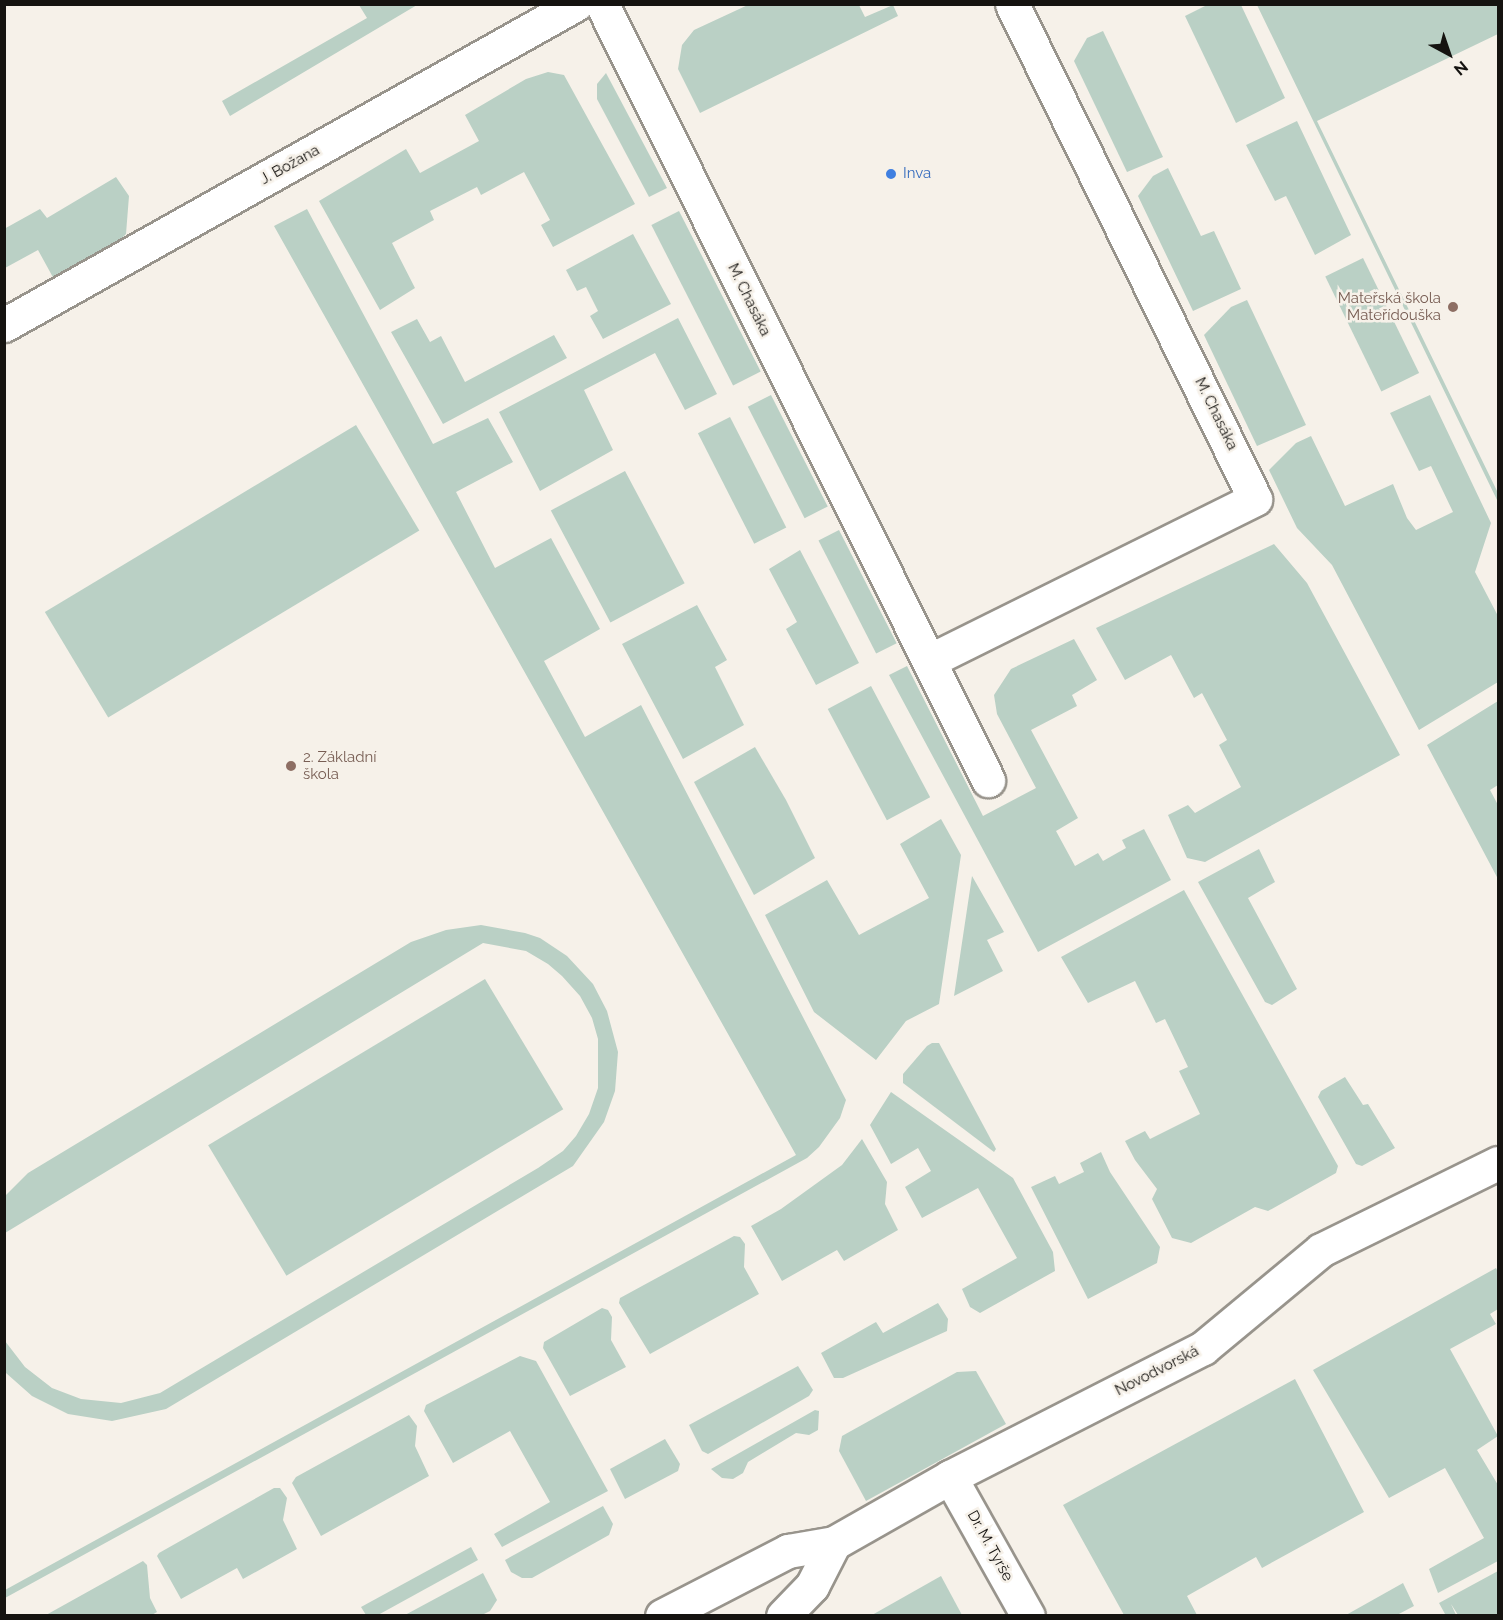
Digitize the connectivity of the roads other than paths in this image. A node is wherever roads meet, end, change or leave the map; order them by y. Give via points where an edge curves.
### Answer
1 (576, 4) edge
2 (602, 4) edge
3 (1012, 4) edge
4 (4, 325) edge
5 (929, 661) junction
6 (988, 780) dead end
7 (1498, 1163) edge
8 (950, 1477) junction
9 (834, 1543) junction
10 (662, 1616) edge
11 (783, 1616) edge
12 (1028, 1616) edge

1 - 4 street, J. Božana
2 - 5 street, M. Chasáka
3 - 5 street, M. Chasáka via 1255,498
5 - 6 street, M. Chasáka
7 - 8 street, Novodvorská via 1322,1250 1203,1348
8 - 9 street, Novodvorská
8 - 12 street, Dr. M. Tyrše
9 - 10 street, Novodvorská via 789,1551
9 - 11 street via 812,1586

